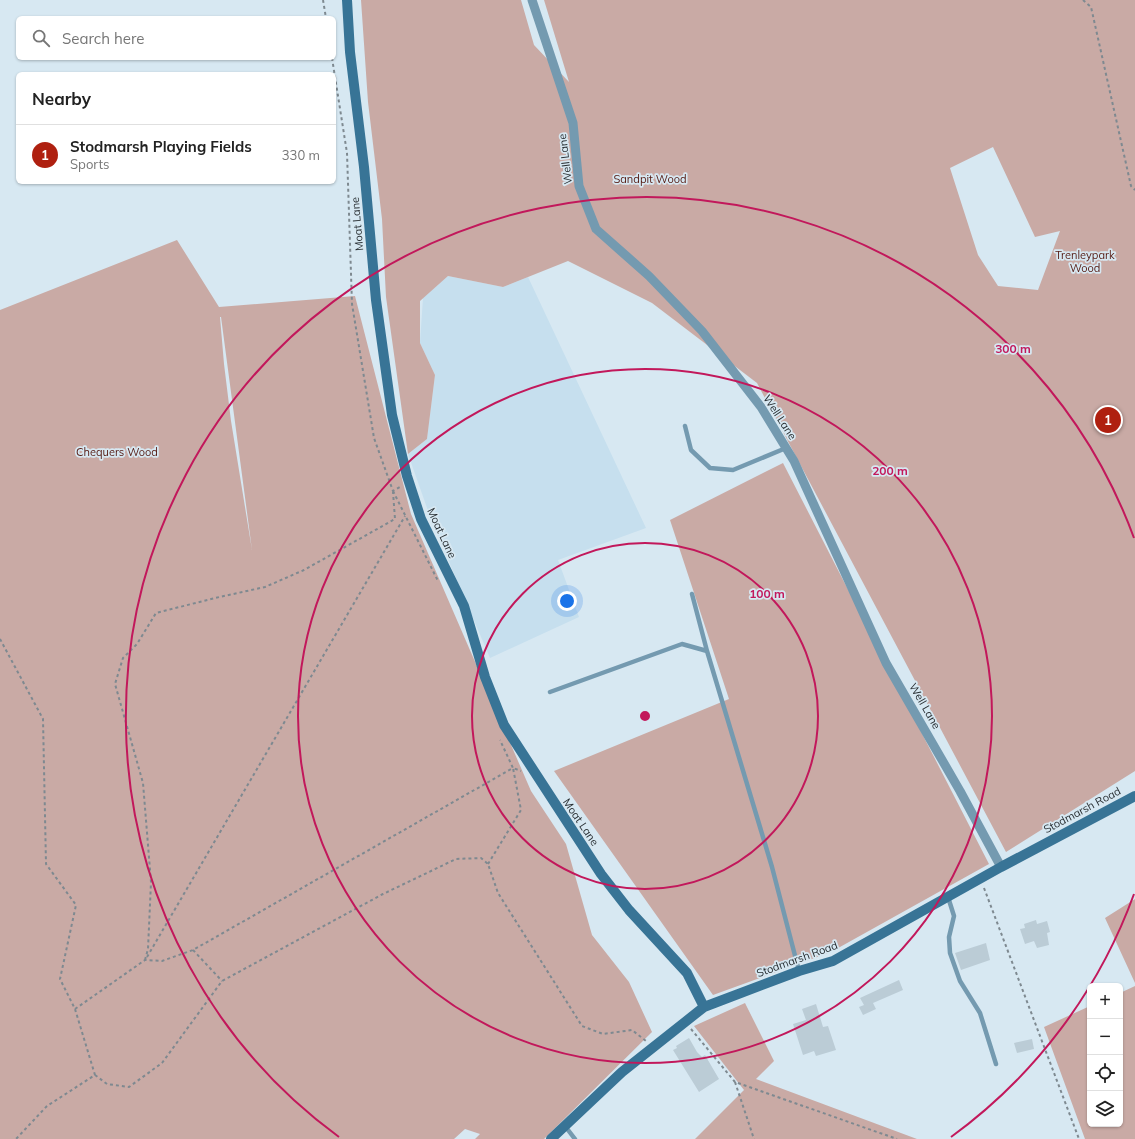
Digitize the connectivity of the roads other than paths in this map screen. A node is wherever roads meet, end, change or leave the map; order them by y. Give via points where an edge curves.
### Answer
1 (347, 0) edge
2 (532, 0) edge
3 (685, 426) dead end
4 (786, 448) junction
5 (692, 594) dead end
6 (707, 651) junction
7 (550, 692) dead end
8 (1135, 796) edge
9 (1001, 867) junction
10 (948, 897) junction
11 (799, 970) junction
12 (704, 1007) junction
13 (996, 1064) dead end
14 (564, 1125) junction
15 (551, 1139) edge
16 (575, 1139) edge

1 - 12 street, Moat Lane via 350,52 376,300 392,415 421,519 464,606 504,725 601,874 629,910 687,973
2 - 4 street, Well Lane via 573,123 580,186 596,229 649,276 702,331 761,407
3 - 4 lane via 692,450 710,468 734,470
4 - 9 street, Well Lane via 886,663
5 - 6 lane
6 - 7 lane via 682,644
6 - 11 lane via 772,866
8 - 9 street, Stodmarsh Road
9 - 10 street, Stodmarsh Road
10 - 11 street, Stodmarsh Road via 833,961
10 - 13 lane via 954,916 949,937 950,953 960,981 980,1013
11 - 12 street, Stodmarsh Road
12 - 14 street, Stodmarsh Road via 622,1072
14 - 15 street, Stodmarsh Road
14 - 16 lane

